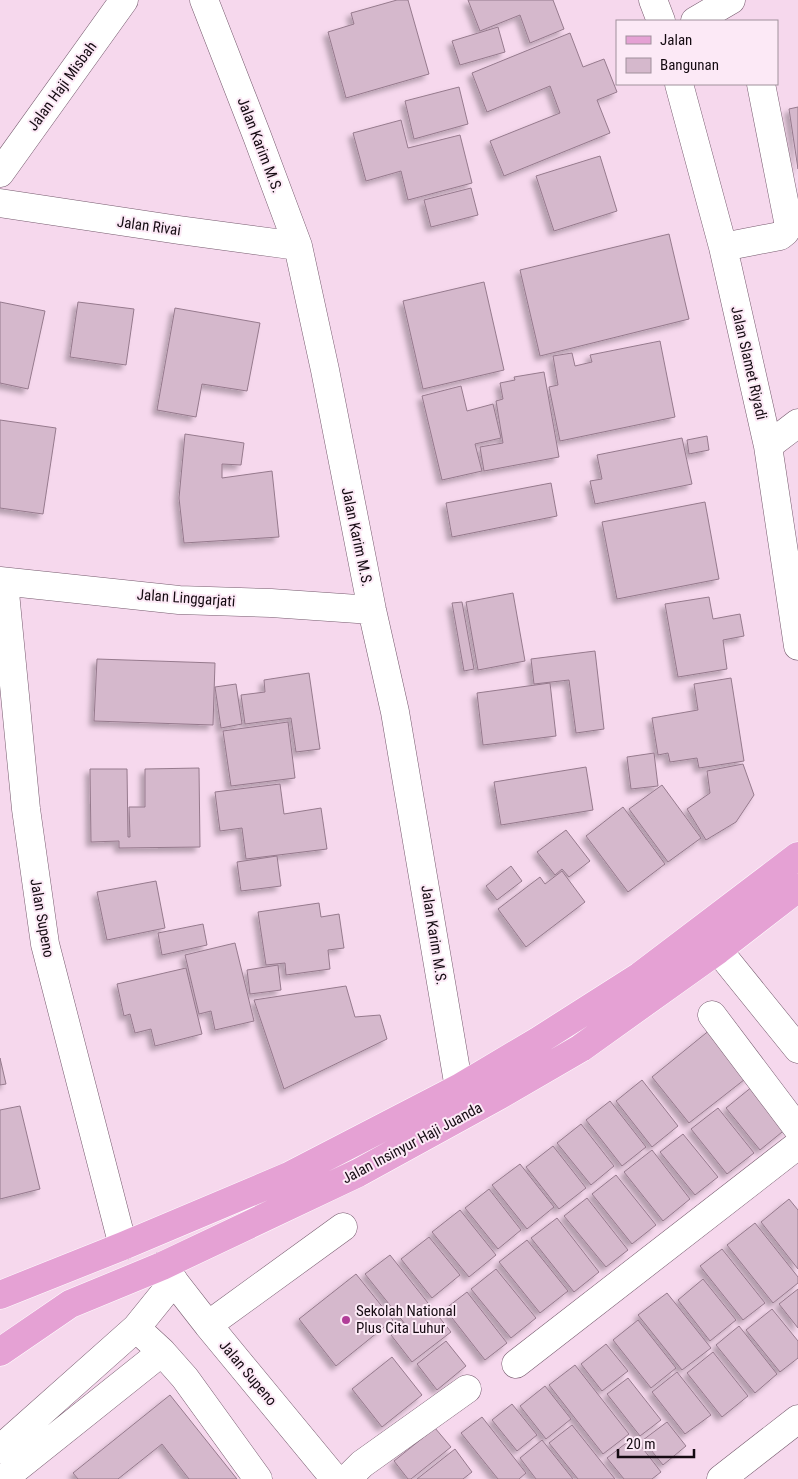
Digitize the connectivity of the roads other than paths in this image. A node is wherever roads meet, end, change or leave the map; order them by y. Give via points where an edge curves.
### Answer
1 (124, 0) edge
2 (204, 0) edge
3 (653, 0) edge
4 (732, 0) edge
5 (661, 20) edge
6 (697, 20) edge
7 (680, 85) edge
8 (762, 85) edge
9 (0, 172) edge
10 (0, 203) edge
11 (298, 246) junction
12 (723, 247) junction
13 (798, 423) edge
14 (768, 446) junction
15 (2, 582) edge
16 (372, 610) junction
17 (798, 646) edge
18 (798, 856) edge
19 (798, 888) edge
20 (718, 950) junction
21 (712, 1015) dead end
22 (798, 1049) edge
23 (459, 1088) junction
24 (798, 1129) edge
25 (798, 1145) edge
26 (343, 1227) dead end
27 (123, 1246) junction
28 (168, 1273) junction
29 (0, 1295) edge
30 (208, 1325) junction
31 (136, 1328) junction
32 (0, 1352) edge
33 (162, 1352) junction
34 (516, 1364) dead end
35 (467, 1389) dead end
36 (798, 1420) edge
37 (0, 1449) edge
38 (2, 1479) edge
39 (258, 1479) edge
40 (335, 1479) edge
41 (347, 1479) edge
42 (720, 1479) edge

1 - 9 street, Jalan Haji Misbah
2 - 11 street, Jalan Karim M.S.
3 - 5 street
4 - 6 street
7 - 12 street, Jalan Slamet Riyadi
8 - 12 street via 789,226 780,236
10 - 11 street, Jalan Rivai
11 - 16 street, Jalan Karim M.S.
12 - 14 street, Jalan Slamet Riyadi
13 - 14 street
14 - 17 street, Jalan Slamet Riyadi
15 - 16 street, Jalan Linggarjati via 179,600
15 - 27 street, Jalan Supeno via 26,809 45,944
16 - 23 street, Jalan Karim M.S. via 395,712
18 - 23 main road, Jalan Insinyur Haji Juanda via 640,976
19 - 20 main road, Jalan Insinyur Haji Juanda
20 - 22 street
20 - 28 main road, Jalan Insinyur Haji Juanda via 581,1048 358,1173
21 - 24 street
23 - 27 main road, Jalan Insinyur Haji Juanda via 289,1176
25 - 34 street
26 - 30 street
27 - 29 main road, Jalan Insinyur Haji Juanda
28 - 30 street, Jalan Supeno
28 - 31 street
28 - 32 main road, Jalan Insinyur Haji Juanda via 70,1304
30 - 40 street, Jalan Supeno
31 - 33 street
31 - 37 street
33 - 38 street
33 - 39 street via 185,1378
35 - 41 street via 362,1464
36 - 42 street

